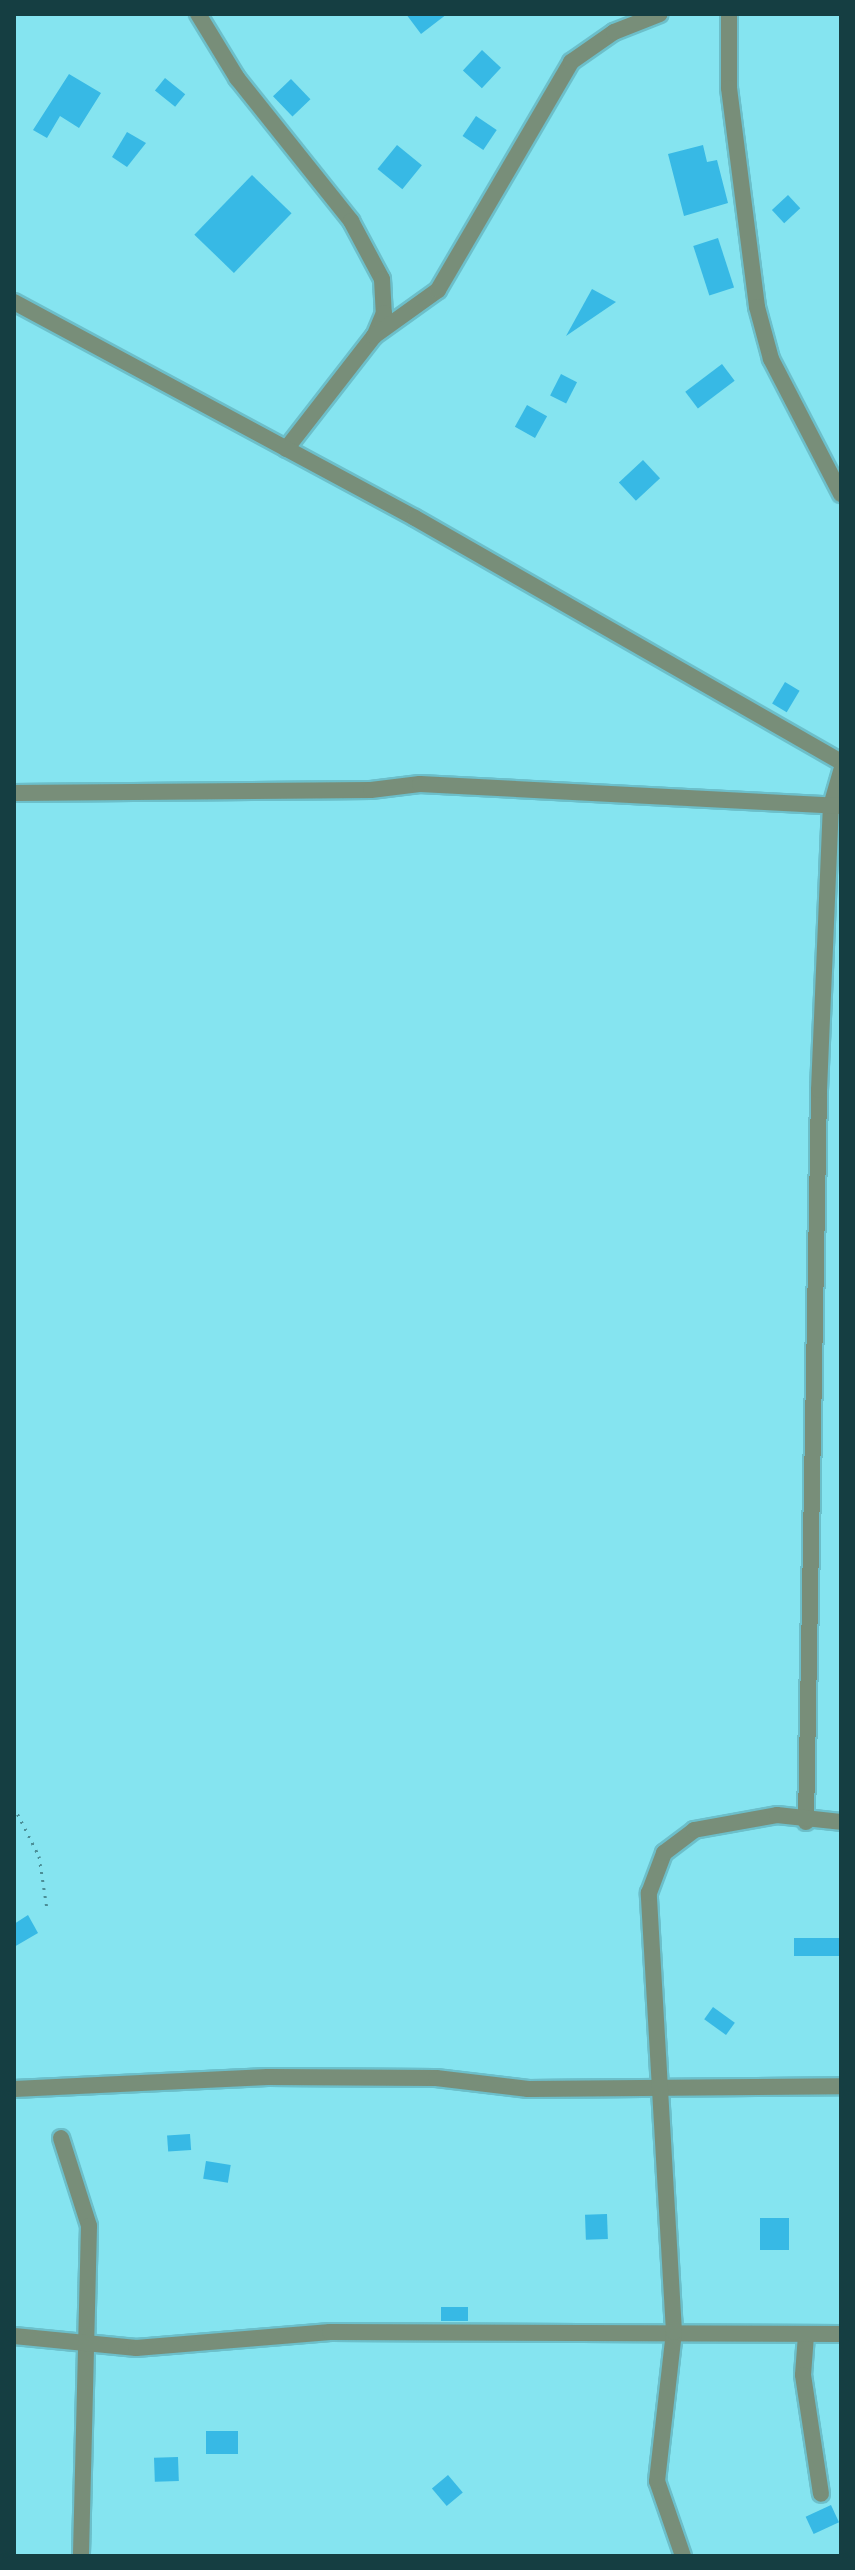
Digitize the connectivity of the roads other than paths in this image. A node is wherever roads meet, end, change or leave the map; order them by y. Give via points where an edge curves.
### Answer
1 (198, 14) edge
2 (660, 14) edge
3 (729, 14) edge
4 (14, 302) edge
5 (374, 336) junction
6 (286, 449) junction
7 (841, 494) edge
8 (841, 762) edge
9 (841, 770) edge
10 (14, 793) edge
11 (836, 806) edge
12 (806, 1822) junction
13 (841, 1822) edge
14 (662, 2085) junction
15 (841, 2086) edge
16 (14, 2089) edge
17 (61, 2138) dead end
18 (674, 2332) junction
19 (841, 2334) edge
20 (806, 2335) junction
21 (14, 2336) edge
22 (87, 2347) junction
23 (821, 2494) dead end
24 (81, 2556) edge
25 (683, 2556) edge

1 - 5 street via 369,253 385,298
2 - 5 street via 614,32 571,62 438,290
3 - 7 street via 729,88 757,307 771,359
4 - 6 street
5 - 6 street
6 - 8 street
9 - 11 street
10 - 11 street via 371,790 420,784
11 - 12 street
12 - 13 street
12 - 14 street via 777,1815 715,1823 664,1853 649,1893 648,1934
14 - 15 street
14 - 16 street via 528,2089 436,2078 298,2077
14 - 18 street
17 - 22 street via 89,2226
18 - 20 street
18 - 22 street via 330,2332
18 - 25 street via 657,2481
19 - 20 street
20 - 23 street via 805,2391
21 - 22 street
22 - 24 street

